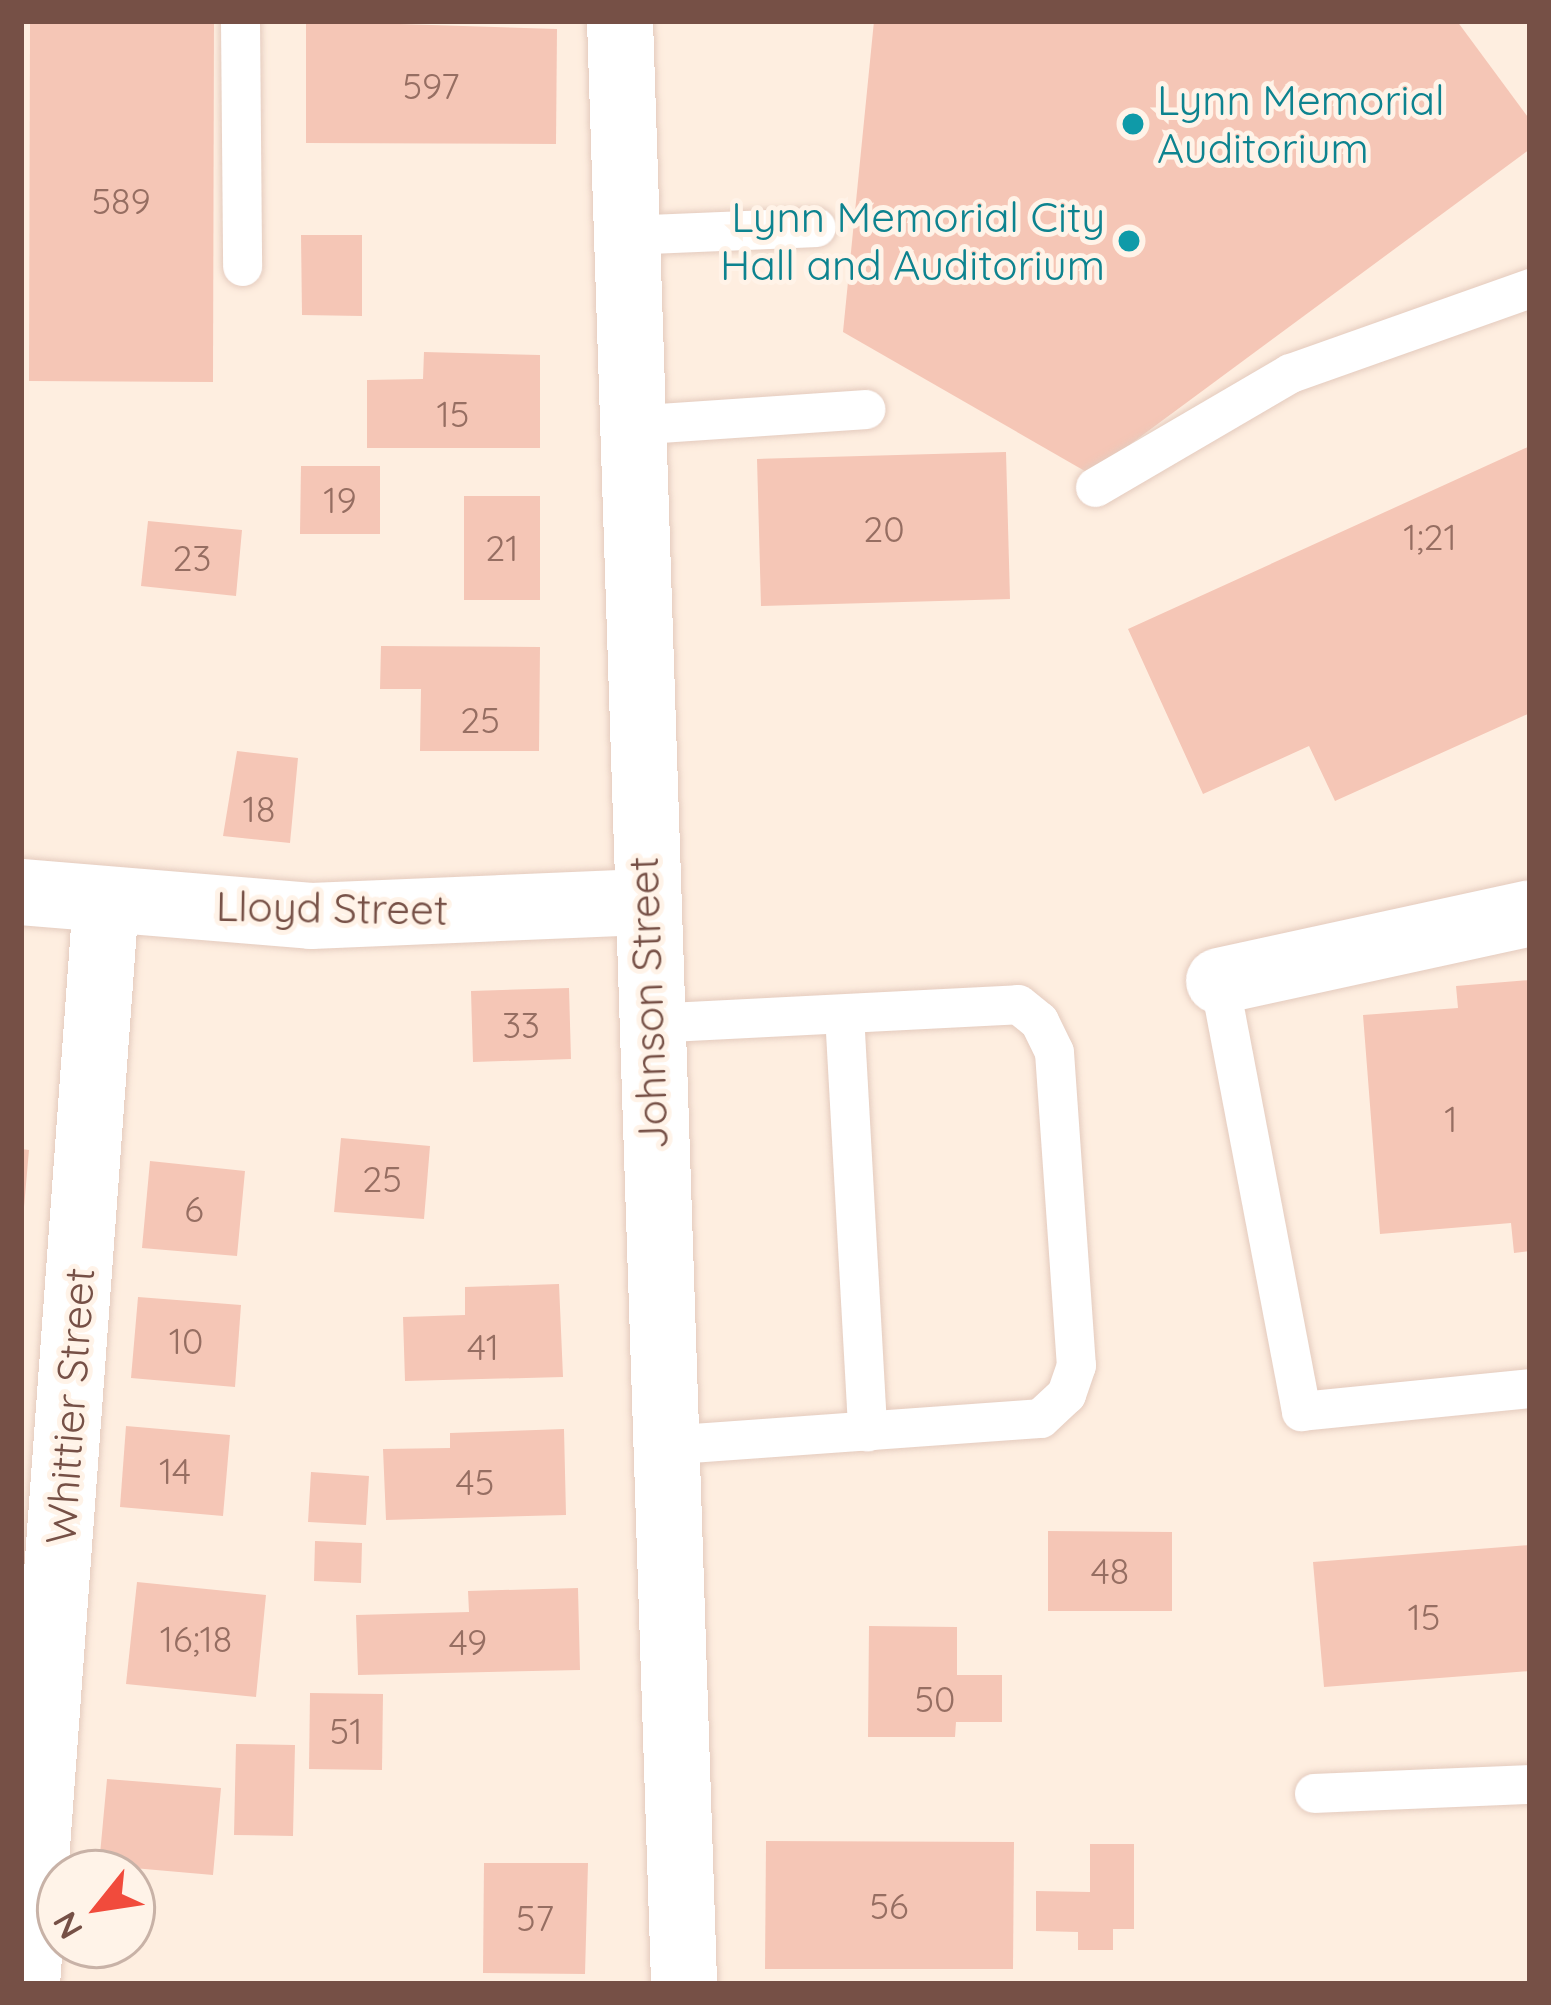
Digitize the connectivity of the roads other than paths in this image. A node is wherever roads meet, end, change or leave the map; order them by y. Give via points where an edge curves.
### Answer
1 (241, 21) edge
2 (620, 21) edge
3 (816, 227) dead end
4 (626, 236) junction
5 (242, 266) dead end
6 (1530, 288) edge
7 (865, 409) dead end
8 (631, 425) junction
9 (1095, 487) dead end
10 (21, 892) edge
11 (106, 900) junction
12 (644, 902) junction
13 (1530, 913) edge
14 (1219, 981) joint
15 (844, 1014) junction
16 (649, 1023) junction
17 (1530, 1388) edge
18 (866, 1431) junction
19 (664, 1444) junction
20 (1530, 1784) edge
21 (1314, 1793) dead end
22 (27, 1984) edge
23 (684, 1984) edge

1 - 5 lane
2 - 4 street, Johnson Street
3 - 4 lane
4 - 8 street, Johnson Street
6 - 9 lane via 1290,373
7 - 8 lane
8 - 12 street, Johnson Street
10 - 11 street, Lloyd Street
11 - 12 street, Lloyd Street via 311,916
11 - 22 street, Whittier Street
12 - 16 street, Johnson Street
13 - 14 street
14 - 17 lane via 1301,1411
15 - 16 lane
15 - 18 lane
15 - 18 lane via 1018,1004 1039,1022 1054,1052 1076,1365 1066,1394 1040,1418
16 - 19 street, Johnson Street
18 - 19 lane
19 - 23 street, Johnson Street
20 - 21 lane

